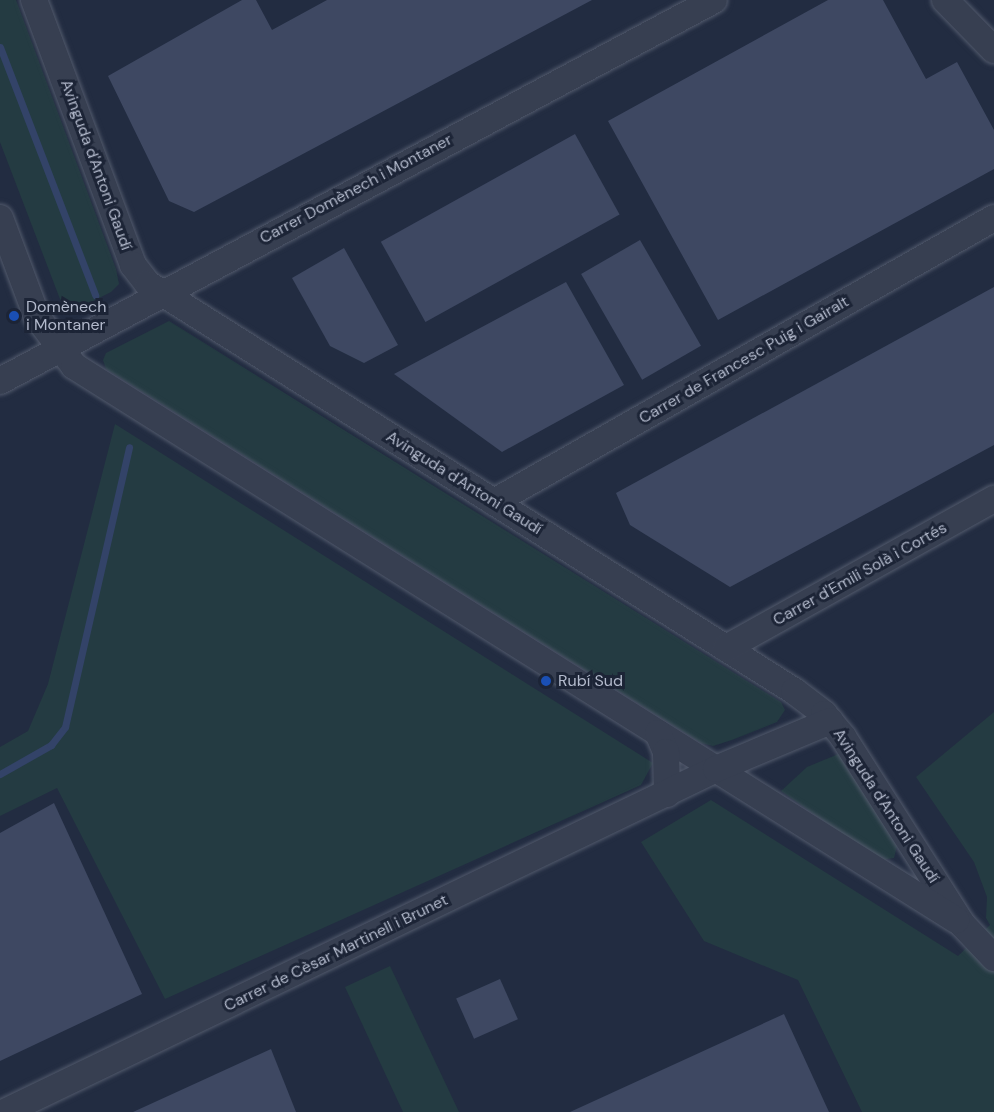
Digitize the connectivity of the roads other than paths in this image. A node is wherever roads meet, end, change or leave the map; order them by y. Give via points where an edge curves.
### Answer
1 (34, 0) edge
2 (714, 0) edge
3 (945, 0) edge
4 (994, 51) edge
5 (0, 218) edge
6 (994, 218) edge
7 (161, 292) junction
8 (60, 347) junction
9 (0, 381) edge
10 (994, 499) edge
11 (494, 502) junction
12 (726, 648) junction
13 (830, 721) junction
14 (658, 733) junction
15 (716, 770) junction
16 (667, 794) junction
17 (962, 924) junction
18 (991, 954) edge
19 (5, 1112) edge

1 - 7 street, Avinguda d'Antoni Gaudí via 133,265 148,284
2 - 7 street, Carrer Domènech i Montaner
3 - 4 street
5 - 8 street, Avinguda d'Antoni Gaudí via 37,317
6 - 11 street, Carrer de Francesc Puig i Gairalt
7 - 8 street, Carrer Domènech i Montaner
7 - 11 street, Avinguda d'Antoni Gaudí
8 - 9 street, Carrer Domènech i Montaner
8 - 14 street, Avinguda d'Antoni Gaudí via 74,366
10 - 12 street, Carrer d'Emili Solà i Cortés
11 - 12 street, Avinguda d'Antoni Gaudí
12 - 13 street, Avinguda d'Antoni Gaudí via 794,691
13 - 15 street, Carrer de Cèsar Martinell i Brunet
13 - 17 street, Avinguda d'Antoni Gaudí
14 - 15 street, Avinguda d'Antoni Gaudí
14 - 16 street via 666,752
15 - 16 street, Carrer de Cèsar Martinell i Brunet
15 - 17 street, Avinguda d'Antoni Gaudí
16 - 19 street, Carrer de Cèsar Martinell i Brunet
17 - 18 street, Avinguda d'Antoni Gaudí

